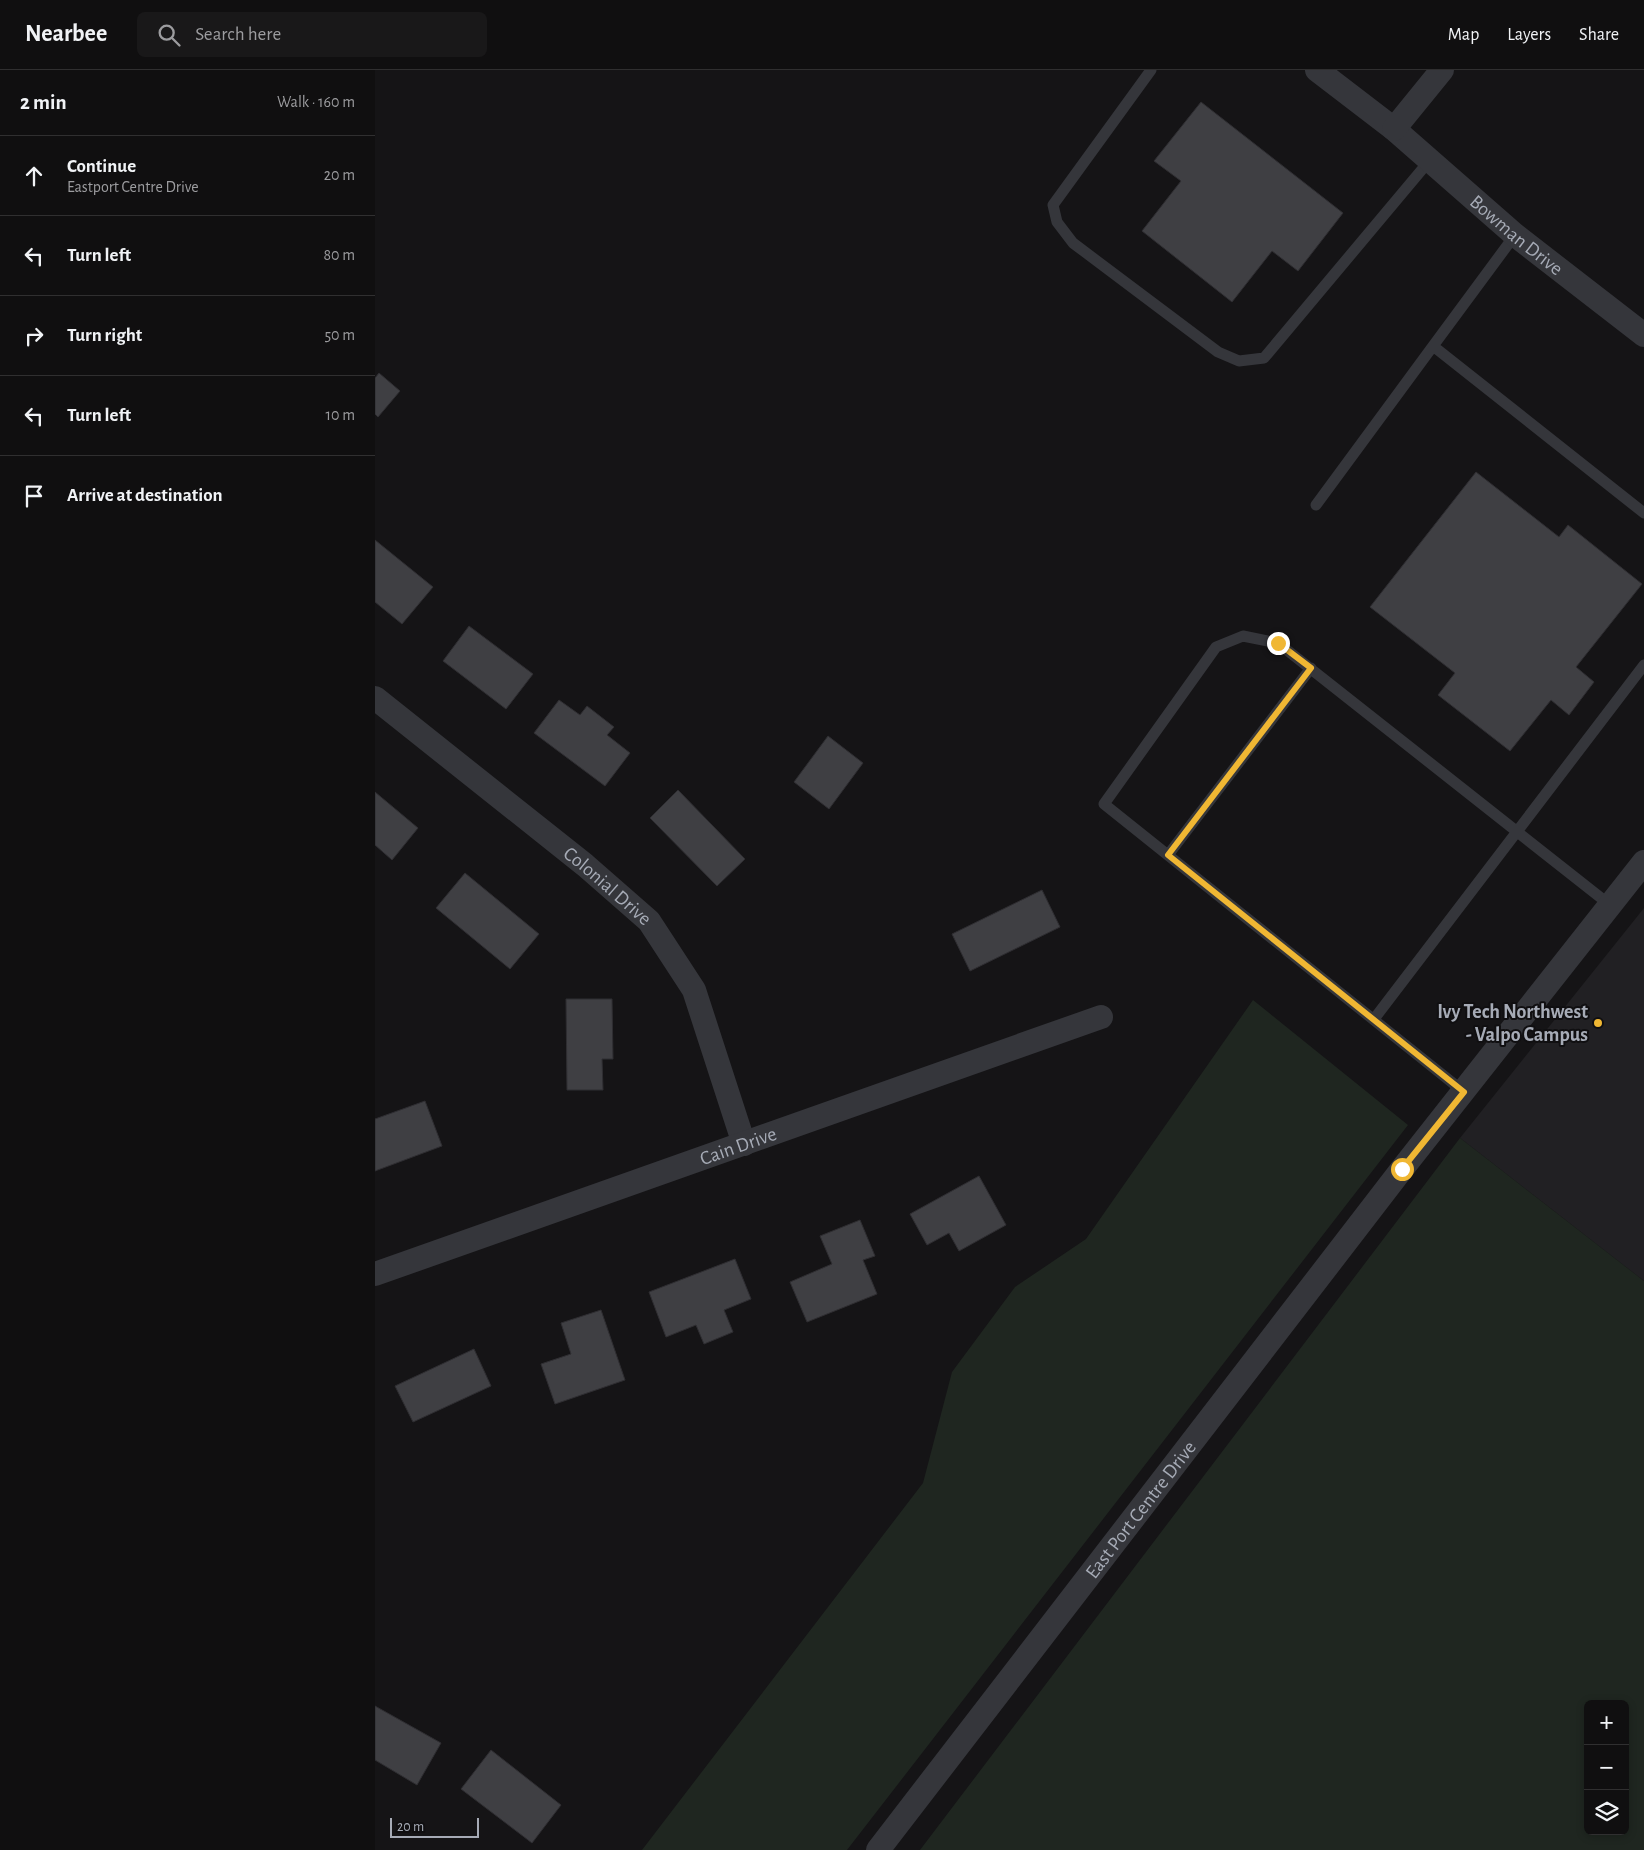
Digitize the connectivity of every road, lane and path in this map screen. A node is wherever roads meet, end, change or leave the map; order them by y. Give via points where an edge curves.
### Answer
1 (1151, 70) edge
2 (1317, 70) edge
3 (1441, 70) edge
4 (1394, 129) junction
5 (1430, 160) junction
6 (1515, 235) junction
7 (1644, 335) edge
8 (1433, 346) junction
9 (1317, 505) dead end
10 (1644, 513) edge
11 (1644, 665) edge
12 (1311, 668) junction
13 (375, 698) edge
14 (1518, 833) junction
15 (1168, 855) junction
16 (1644, 862) edge
17 (1610, 905) junction
18 (1101, 1017) dead end
19 (1374, 1020) junction
20 (1464, 1092) junction
21 (743, 1144) junction
22 (375, 1274) edge
23 (878, 1850) edge

1 - 5 lane via 1053,205 1057,222 1073,243 1218,352 1239,361 1264,358
2 - 4 street, Bowman Drive
3 - 4 street
4 - 5 street, Bowman Drive
5 - 6 street, Bowman Drive
6 - 7 street, Bowman Drive
6 - 8 lane
8 - 9 lane
8 - 10 lane
11 - 14 lane
12 - 14 lane
12 - 15 lane
12 - 15 lane via 1278,643 1243,636 1216,647 1104,804
13 - 21 street, Colonial Drive via 585,864 649,921 695,990
14 - 17 lane
14 - 19 lane
15 - 19 lane
16 - 17 street, East Port Centre Drive
17 - 20 street, East Port Centre Drive
18 - 21 street, Cain Drive
19 - 20 lane
20 - 23 street, East Port Centre Drive
21 - 22 street, Cain Drive

